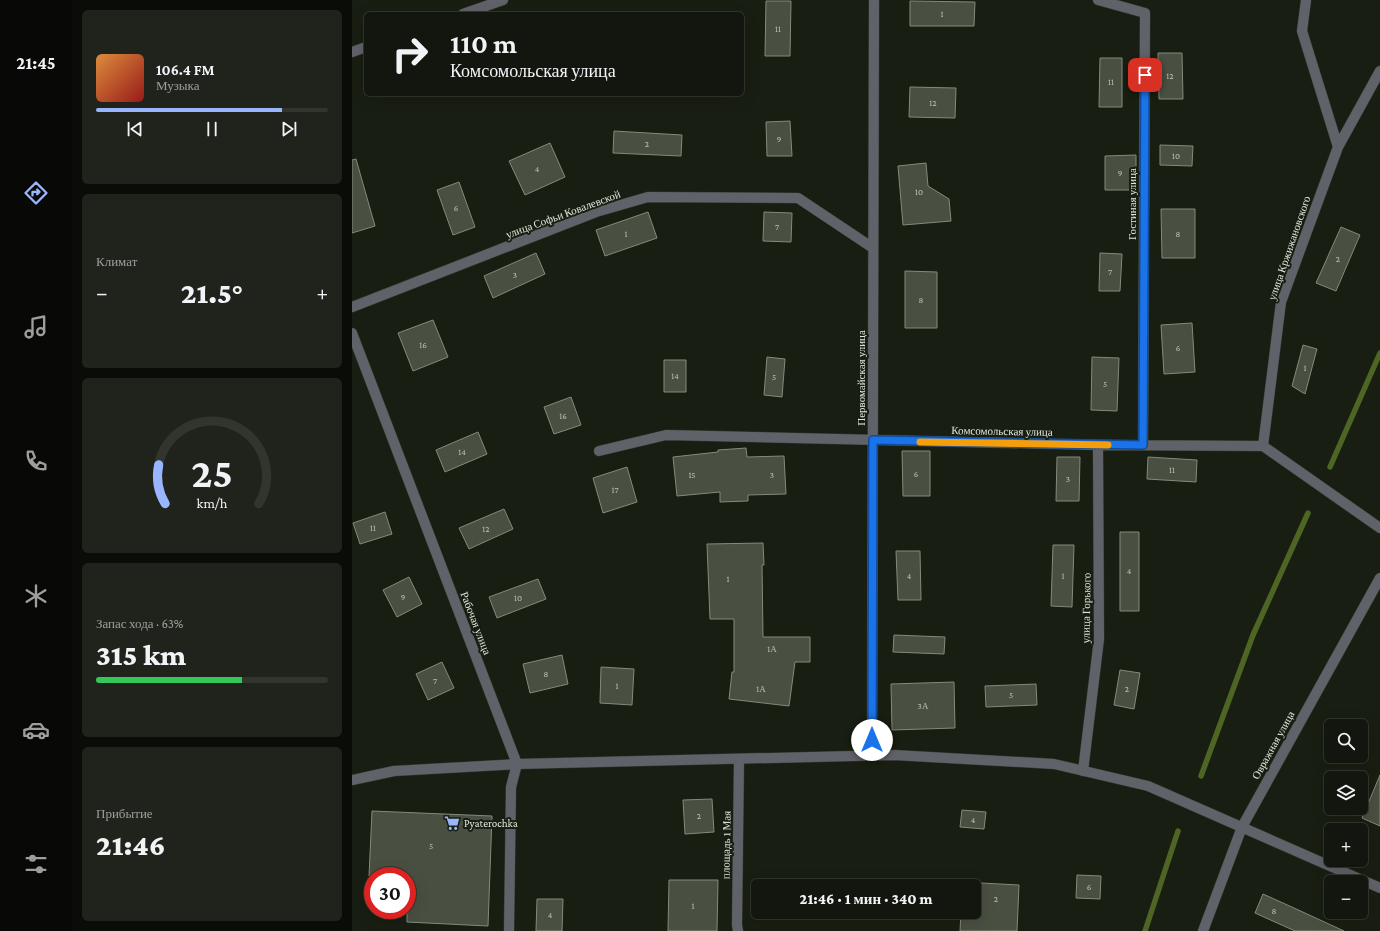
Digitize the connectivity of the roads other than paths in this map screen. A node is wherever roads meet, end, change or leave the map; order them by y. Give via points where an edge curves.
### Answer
1 (504, 0) edge
2 (874, 0) edge
3 (1098, 0) edge
4 (1306, 0) edge
5 (469, 12) edge
6 (364, 49) edge
7 (352, 52) edge
8 (1380, 71) edge
9 (1338, 147) junction
10 (873, 248) junction
11 (352, 307) edge
12 (352, 333) edge
13 (873, 440) junction
14 (1098, 445) junction
15 (1143, 445) junction
16 (1263, 446) junction
17 (599, 451) dead end
18 (1380, 528) edge
19 (1380, 578) edge
20 (872, 755) junction
21 (739, 759) junction
22 (517, 764) junction
23 (1083, 771) junction
24 (352, 780) edge
25 (1242, 827) junction
26 (1380, 888) edge
27 (509, 931) edge
28 (738, 931) edge
29 (1203, 931) edge

1 - 5 street
2 - 10 street, Первомайская улица
3 - 15 street, Гостиная улица via 1145,13
4 - 9 street via 1302,31
6 - 7 street
8 - 9 street, улица Кржижановского
9 - 16 street, улица Кржижановского via 1281,302
10 - 11 street, улица Софьи Ковалевской via 798,198 648,197 596,212
10 - 13 street, Первомайская улица
12 - 22 street, Рабочая улица
13 - 14 street, Комсомольская улица
13 - 17 street, Комсомольская улица via 666,435
13 - 20 street, Первомайская улица
14 - 15 street, Комсомольская улица
14 - 23 street, улица Горького via 1099,639
15 - 16 street, Комсомольская улица
16 - 18 street
19 - 25 street, Овражная улица
20 - 21 street
20 - 23 street via 894,754 1054,764
21 - 22 street
21 - 28 street, площадь 1 Мая
22 - 24 street via 394,771
22 - 27 street via 511,787
23 - 25 street via 1148,786
25 - 26 street
25 - 29 street, Овражная улица

